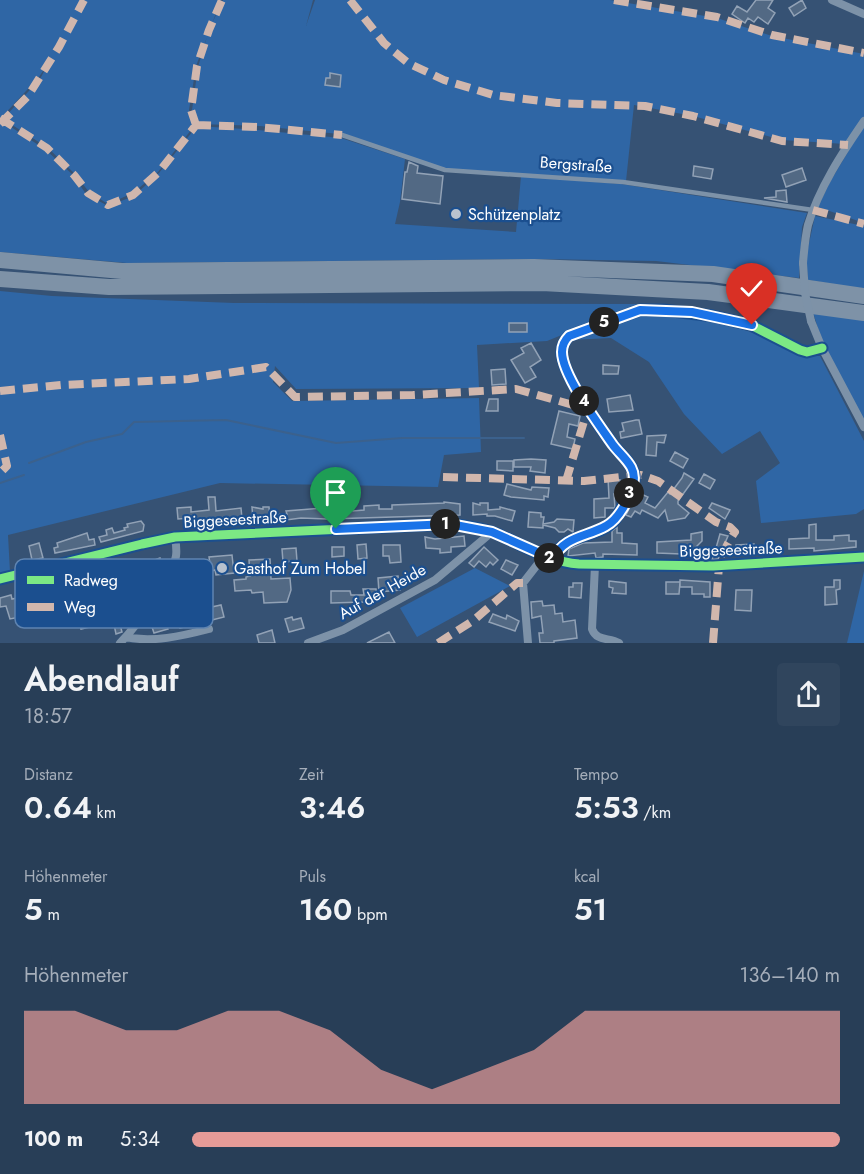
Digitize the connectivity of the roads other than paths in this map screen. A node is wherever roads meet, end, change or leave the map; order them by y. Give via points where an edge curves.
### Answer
1 (832, 0) edge
2 (864, 14) edge
3 (864, 121) edge
4 (342, 135) dead end
5 (813, 210) junction
6 (0, 260) edge
7 (0, 279) edge
8 (864, 296) edge
9 (864, 313) edge
10 (822, 348) junction
11 (864, 428) edge
12 (492, 532) junction
13 (175, 537) junction
14 (864, 557) edge
15 (549, 558) junction
16 (81, 559) edge
17 (175, 559) edge
18 (595, 565) junction
19 (15, 575) edge
20 (0, 579) edge
21 (134, 628) edge
22 (209, 629) dead end
23 (123, 640) edge
24 (308, 643) edge
25 (528, 643) edge
26 (619, 643) edge

1 - 2 street
3 - 5 street
4 - 5 lane, Bergstraße via 445,170 623,182
5 - 10 street, bridge via 803,263 811,321
6 - 8 highway via 122,271 534,267 713,274
7 - 9 highway via 109,287 542,283 708,292
10 - 11 street
10 - 15 street via 807,352 752,325 664,310 640,310 569,336 562,347 564,363 587,406 630,464 634,483 612,522 566,542
12 - 13 street, Biggeseestraße via 450,524
12 - 15 street, Biggeseestraße
12 - 24 street, Auf der Heide via 435,580 343,630
13 - 16 street, Biggeseestraße
13 - 17 street
14 - 18 street, Biggeseestraße via 719,566
15 - 18 street, Biggeseestraße
15 - 25 street via 523,583
18 - 26 street via 592,628 599,638
19 - 20 street, Biggeseestraße
21 - 23 street
22 - 23 street via 160,641

